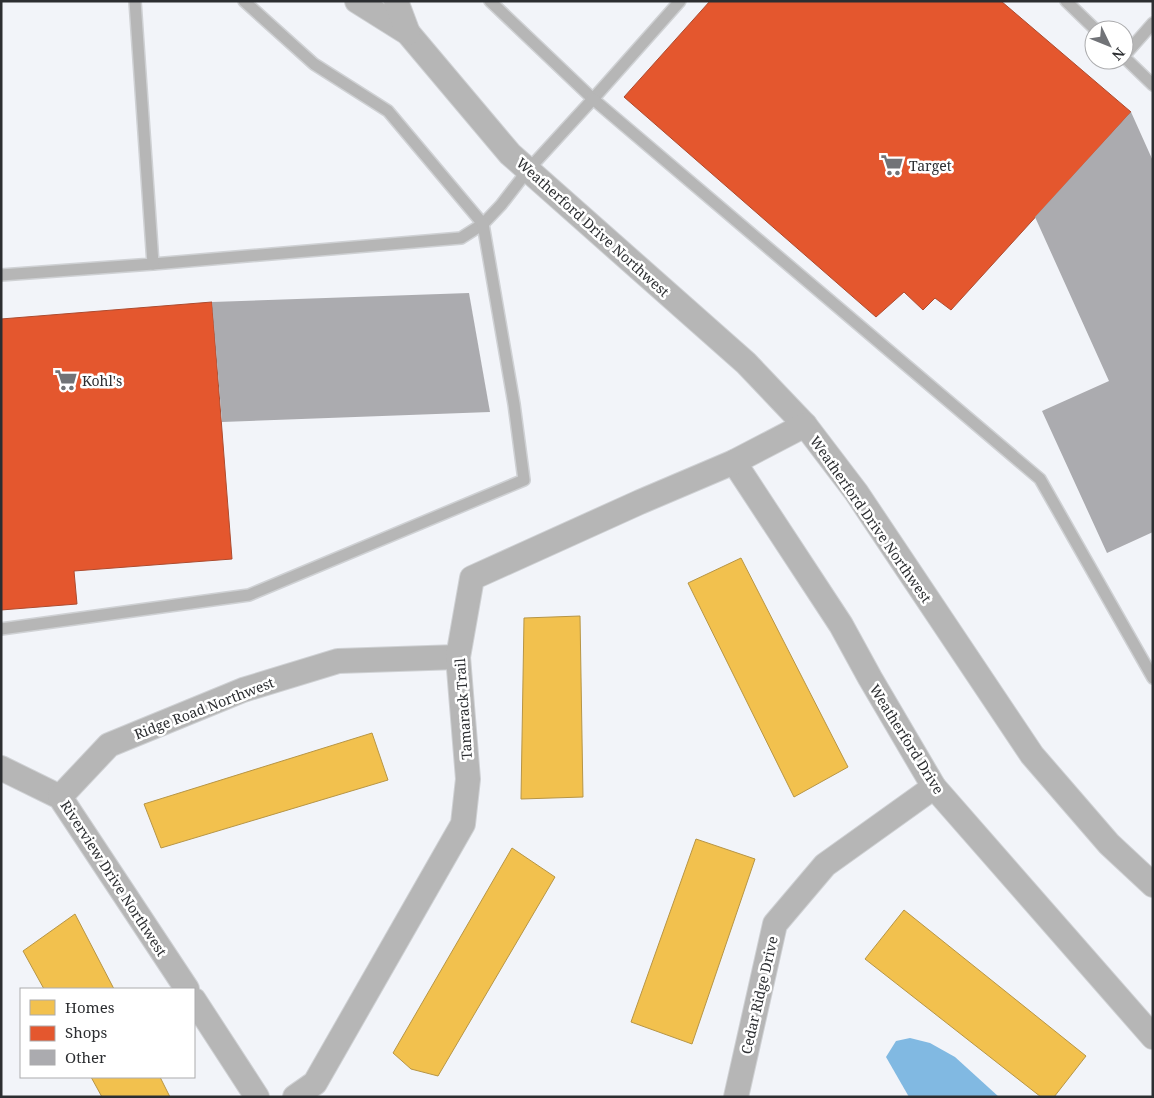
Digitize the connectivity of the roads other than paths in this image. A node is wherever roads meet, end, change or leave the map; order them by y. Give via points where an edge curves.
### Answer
1 (135, 1) edge
2 (244, 1) edge
3 (357, 1) edge
4 (396, 1) edge
5 (490, 1) edge
6 (680, 1) edge
7 (1066, 1) edge
8 (1086, 20) edge
9 (1153, 23) edge
10 (408, 33) junction
11 (1134, 45) edge
12 (1134, 66) edge
13 (1153, 86) edge
14 (594, 99) junction
15 (528, 170) junction
16 (483, 224) junction
17 (153, 264) junction
18 (1, 275) edge
19 (805, 425) junction
20 (734, 462) junction
21 (1, 629) edge
22 (458, 657) junction
23 (1153, 678) edge
24 (1, 768) edge
25 (934, 787) junction
26 (60, 797) junction
27 (1153, 885) edge
28 (186, 988) edge
29 (195, 1002) edge
30 (1153, 1038) edge
31 (257, 1097) edge
32 (295, 1097) edge
33 (736, 1097) edge

1 - 17 lane
2 - 16 lane via 314,64 388,112
3 - 10 street, Weatherford Drive Northwest
4 - 10 street, Weatherford Drive Northwest
5 - 14 lane
6 - 14 lane
7 - 8 lane
9 - 11 lane
10 - 15 street, Weatherford Drive Northwest via 510,154
12 - 13 lane
14 - 15 lane
14 - 23 lane via 1040,479
15 - 16 lane
15 - 19 street, Weatherford Drive Northwest via 746,363
16 - 17 lane via 461,238
16 - 21 lane via 524,480 249,595
17 - 18 lane
19 - 20 street, Tamarack Trail
19 - 27 street, Weatherford Drive Northwest via 856,492 1032,755 1109,844
20 - 22 street, Tamarack Trail via 472,578
20 - 25 street, Weatherford Drive via 841,625
22 - 26 street, Ridge Road Northwest via 338,661 243,690 109,745
22 - 32 street, Tamarack Trail via 468,779 463,824 315,1083
24 - 26 street, Riverview Drive Northwest
25 - 30 street, Weatherford Drive
25 - 33 street, Cedar Ridge Drive via 825,865 775,924
26 - 28 street, Riverview Drive Northwest
29 - 31 street

